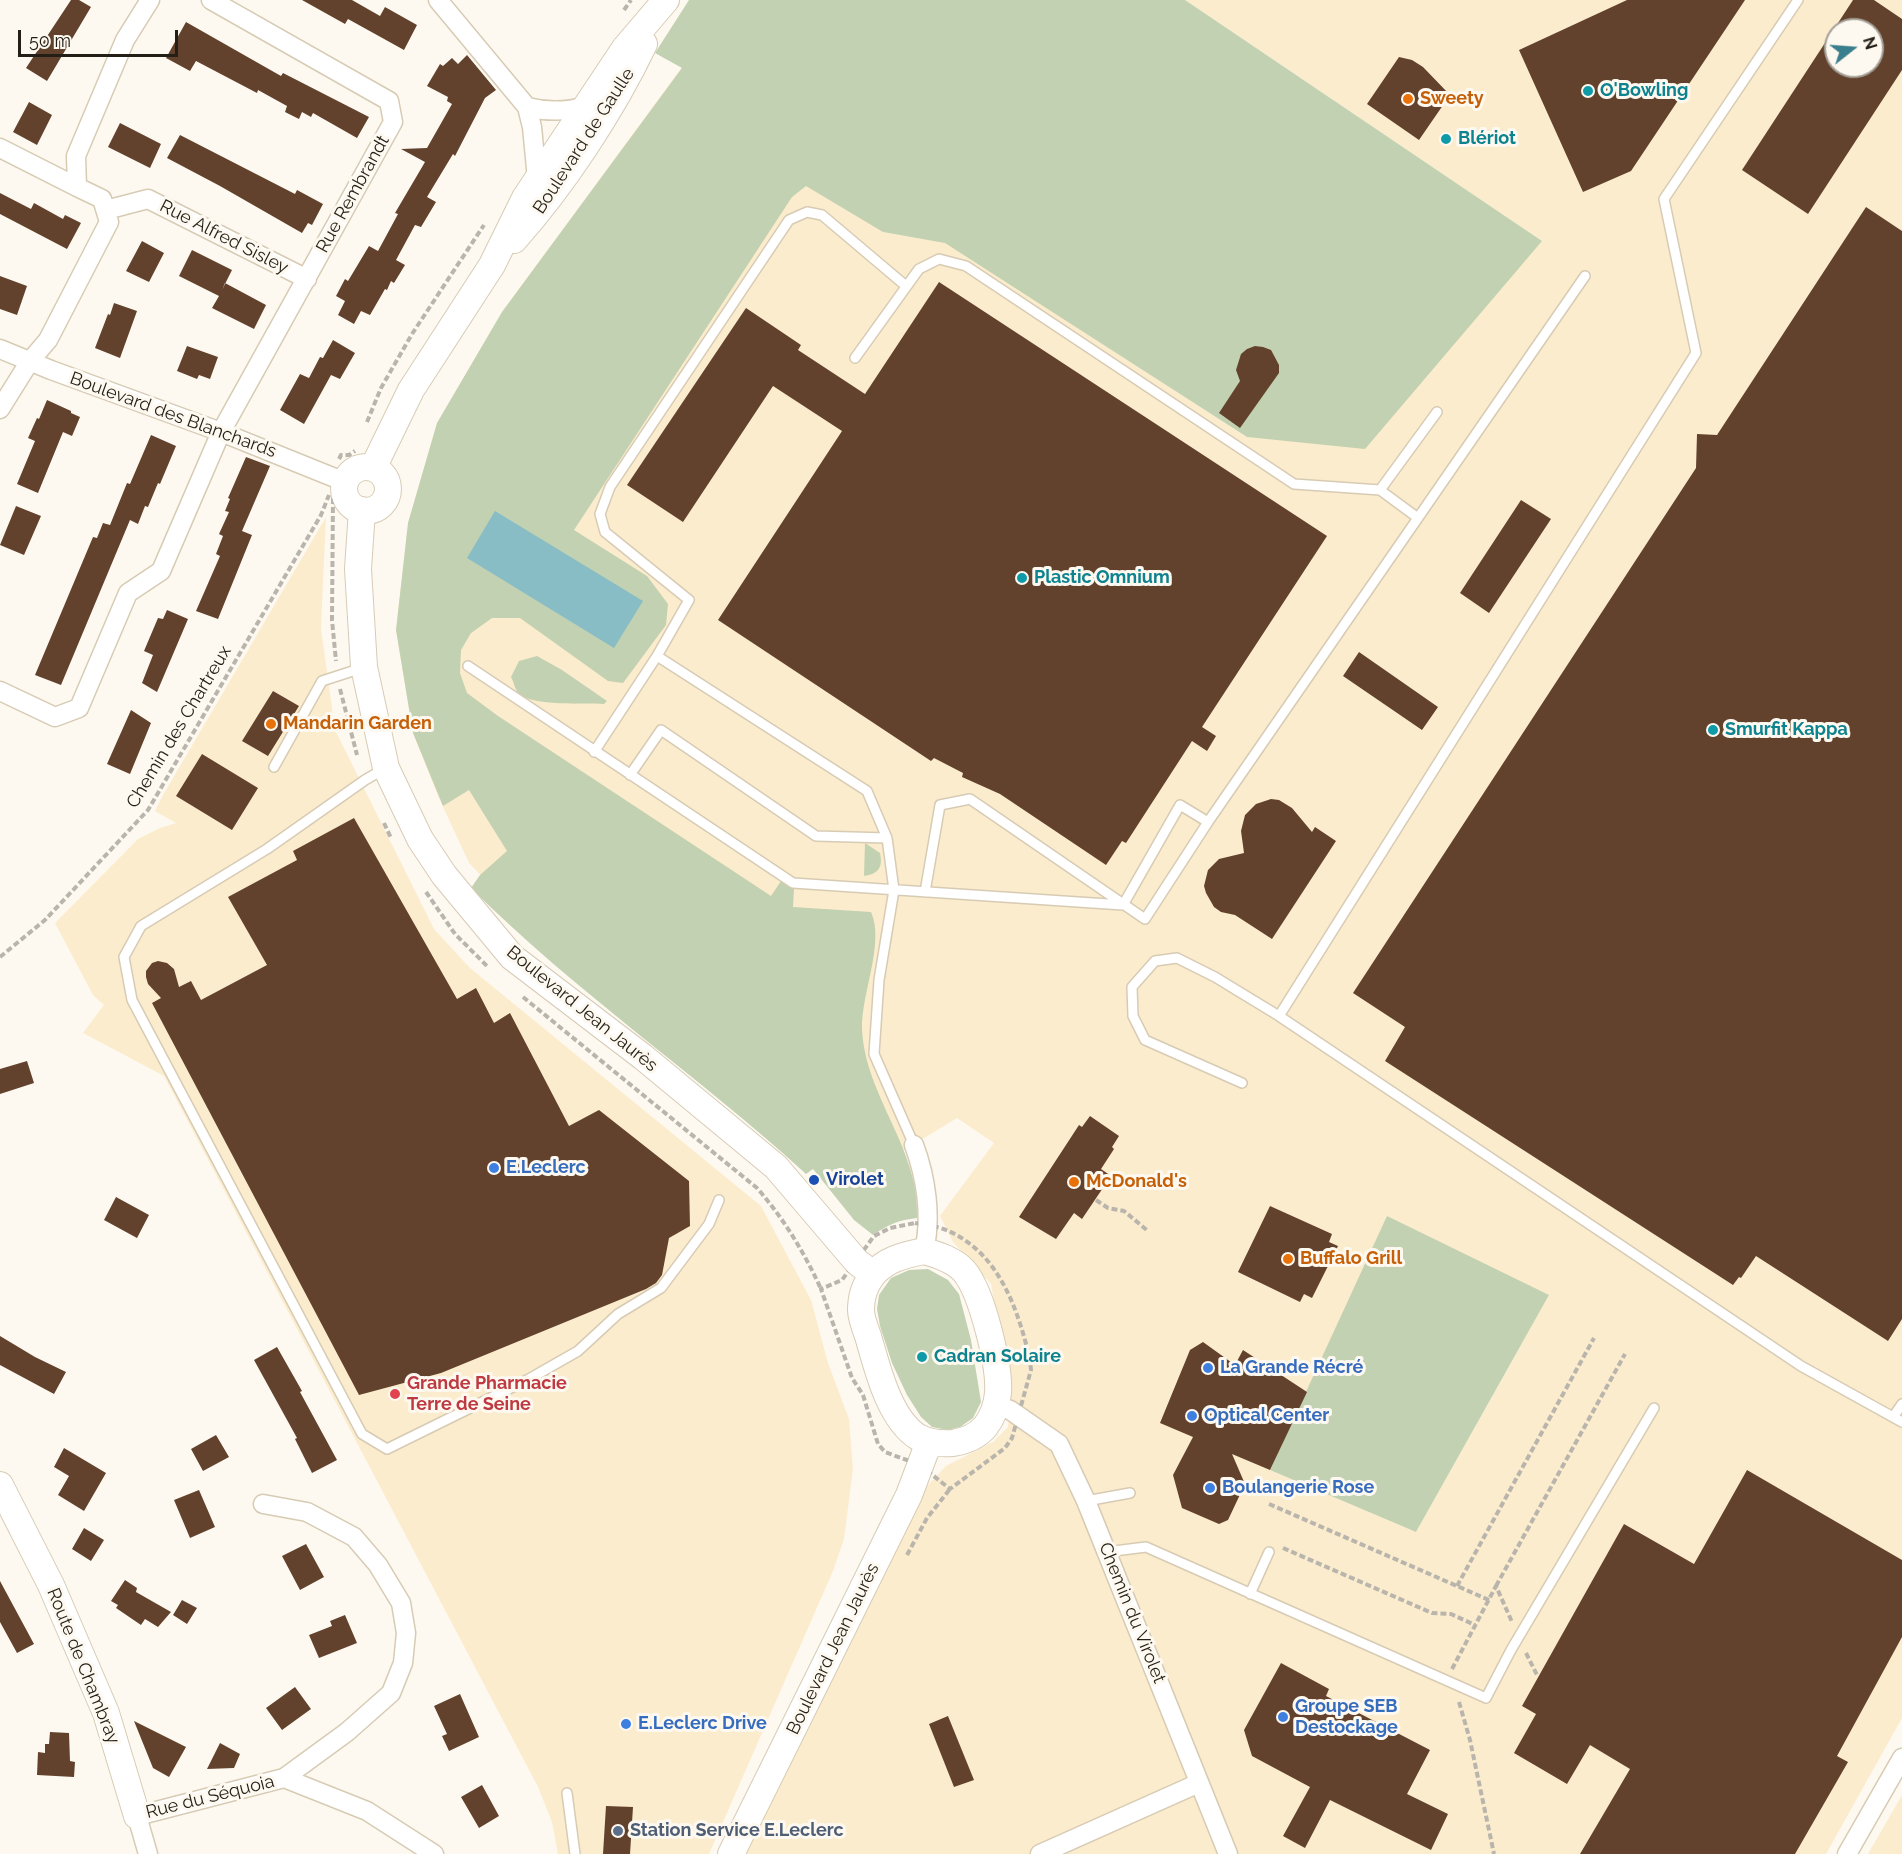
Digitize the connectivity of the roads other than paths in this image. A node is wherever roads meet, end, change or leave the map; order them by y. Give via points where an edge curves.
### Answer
1 (150, 0) edge
2 (211, 0) edge
3 (438, 0) edge
4 (1798, 0) edge
5 (664, 3) edge
6 (586, 106) junction
7 (526, 107) junction
8 (0, 148) edge
9 (537, 179) junction
10 (77, 187) junction
11 (105, 210) junction
12 (492, 266) junction
13 (1585, 276) dead end
14 (306, 279) junction
15 (906, 286) junction
16 (0, 349) edge
17 (855, 358) dead end
18 (30, 361) junction
19 (0, 409) edge
20 (1437, 412) dead end
21 (221, 432) junction
22 (374, 468) junction
23 (339, 474) junction
24 (1380, 490) junction
25 (362, 510) junction
26 (1418, 518) junction
27 (657, 656) junction
28 (468, 666) dead end
29 (364, 667) junction
30 (0, 691) edge
31 (594, 752) junction
32 (274, 767) dead end
33 (386, 768) junction
34 (630, 775) junction
35 (1208, 822) junction
36 (887, 838) junction
37 (894, 890) junction
38 (925, 892) junction
39 (1123, 905) junction
40 (1279, 1016) junction
41 (1242, 1083) dead end
42 (914, 1145) joint
43 (719, 1200) dead end
44 (924, 1251) junction
45 (873, 1274) junction
46 (1902, 1404) edge
47 (996, 1405) junction
48 (1654, 1408) dead end
49 (1898, 1419) edge
50 (929, 1442) junction
51 (1, 1489) edge
52 (1130, 1493) dead end
53 (1086, 1501) junction
54 (263, 1503) dead end
55 (1271, 1548) road end
56 (1106, 1552) junction
57 (1250, 1594) junction
58 (1902, 1758) edge
59 (284, 1778) junction
60 (1199, 1783) junction
61 (567, 1793) dead end
62 (137, 1816) junction
63 (148, 1854) edge
64 (434, 1854) edge
65 (574, 1854) edge
66 (731, 1854) edge
67 (1040, 1854) edge
68 (1228, 1854) edge
69 (1847, 1854) edge

1 - 10 street via 125,40 76,156
2 - 14 street, Rue Rembrandt via 389,101 393,122
3 - 7 street
4 - 40 lane via 1664,199 1696,353
5 - 6 main road, Boulevard de Gaulle via 626,48
5 - 12 main road, Boulevard de Gaulle via 628,77 582,148 540,210
6 - 7 street via 569,111
6 - 9 main road, Boulevard de Gaulle
7 - 9 street
8 - 10 street
9 - 12 main road, Boulevard de Gaulle
10 - 11 street via 102,199
11 - 14 street, Rue Alfred Sisley via 148,199
11 - 18 street via 109,222 48,340
12 - 22 main road, Boulevard de Gaulle via 411,390
13 - 26 lane
14 - 21 street, Rue Rembrandt
15 - 17 lane
15 - 24 lane via 919,269 939,259 966,266 1294,484
15 - 27 lane via 822,215 807,212 789,220 610,487 600,514 605,532 689,600
16 - 18 street, Boulevard des Blanchards
18 - 19 street
18 - 21 street, Boulevard des Blanchards
20 - 24 lane
21 - 23 street, Boulevard des Blanchards
21 - 30 street, Rue Rembrandt via 161,571 128,593 79,708 55,717
22 - 23 main road via 360,468 348,476
22 - 25 main road via 385,477 388,491 382,504
23 - 25 main road via 346,497
24 - 26 lane
25 - 29 main road, Boulevard Jean Jaurès via 358,569
26 - 35 lane
27 - 31 lane
27 - 36 lane via 867,791
28 - 31 lane
29 - 32 lane via 322,681
29 - 33 main road, Boulevard Jean Jaurès
31 - 34 lane
33 - 43 lane via 267,849 141,926 124,957 132,1000 362,1434 387,1449 578,1351 618,1314 661,1288 709,1224
33 - 45 main road, Boulevard Jean Jaurès via 420,840 512,957 643,1057 776,1167 857,1262
34 - 36 lane via 660,730 816,836
34 - 37 lane via 793,883
35 - 39 lane via 1145,919
35 - 39 lane via 1180,805
36 - 37 lane
37 - 38 lane
37 - 42 lane via 879,980 874,1054
38 - 39 lane
38 - 39 lane via 940,805 970,799
40 - 41 lane via 1178,958 1155,961 1132,987 1133,1016 1146,1040
40 - 49 lane via 1801,1366
42 - 44 street via 923,1168 928,1226
44 - 45 main road via 899,1256
44 - 47 main road via 951,1261 964,1271 975,1288 996,1368
45 - 50 main road via 861,1312 874,1358 898,1417
46 - 49 lane
47 - 50 main road via 981,1431 963,1442
47 - 53 street, Chemin du Virolet via 1010,1410 1059,1444
48 - 57 lane via 1486,1698
50 - 66 main road, Boulevard Jean Jaurès via 909,1495
51 - 62 main road, Route de Chambray via 51,1585 106,1713
52 - 53 lane
53 - 56 street, Chemin du Virolet
54 - 59 street, Rue du Séquoia via 307,1512 354,1537 378,1565 401,1603 406,1633 403,1663 391,1693 347,1732
55 - 57 lane
56 - 57 lane via 1146,1548
56 - 60 street, Chemin du Virolet
58 - 69 street
59 - 62 street, Rue du Séquoia
59 - 64 street, Rue du Séquoia via 367,1811
60 - 67 street
60 - 68 street, Chemin du Virolet
61 - 65 lane
62 - 63 street, Route de Chambray

